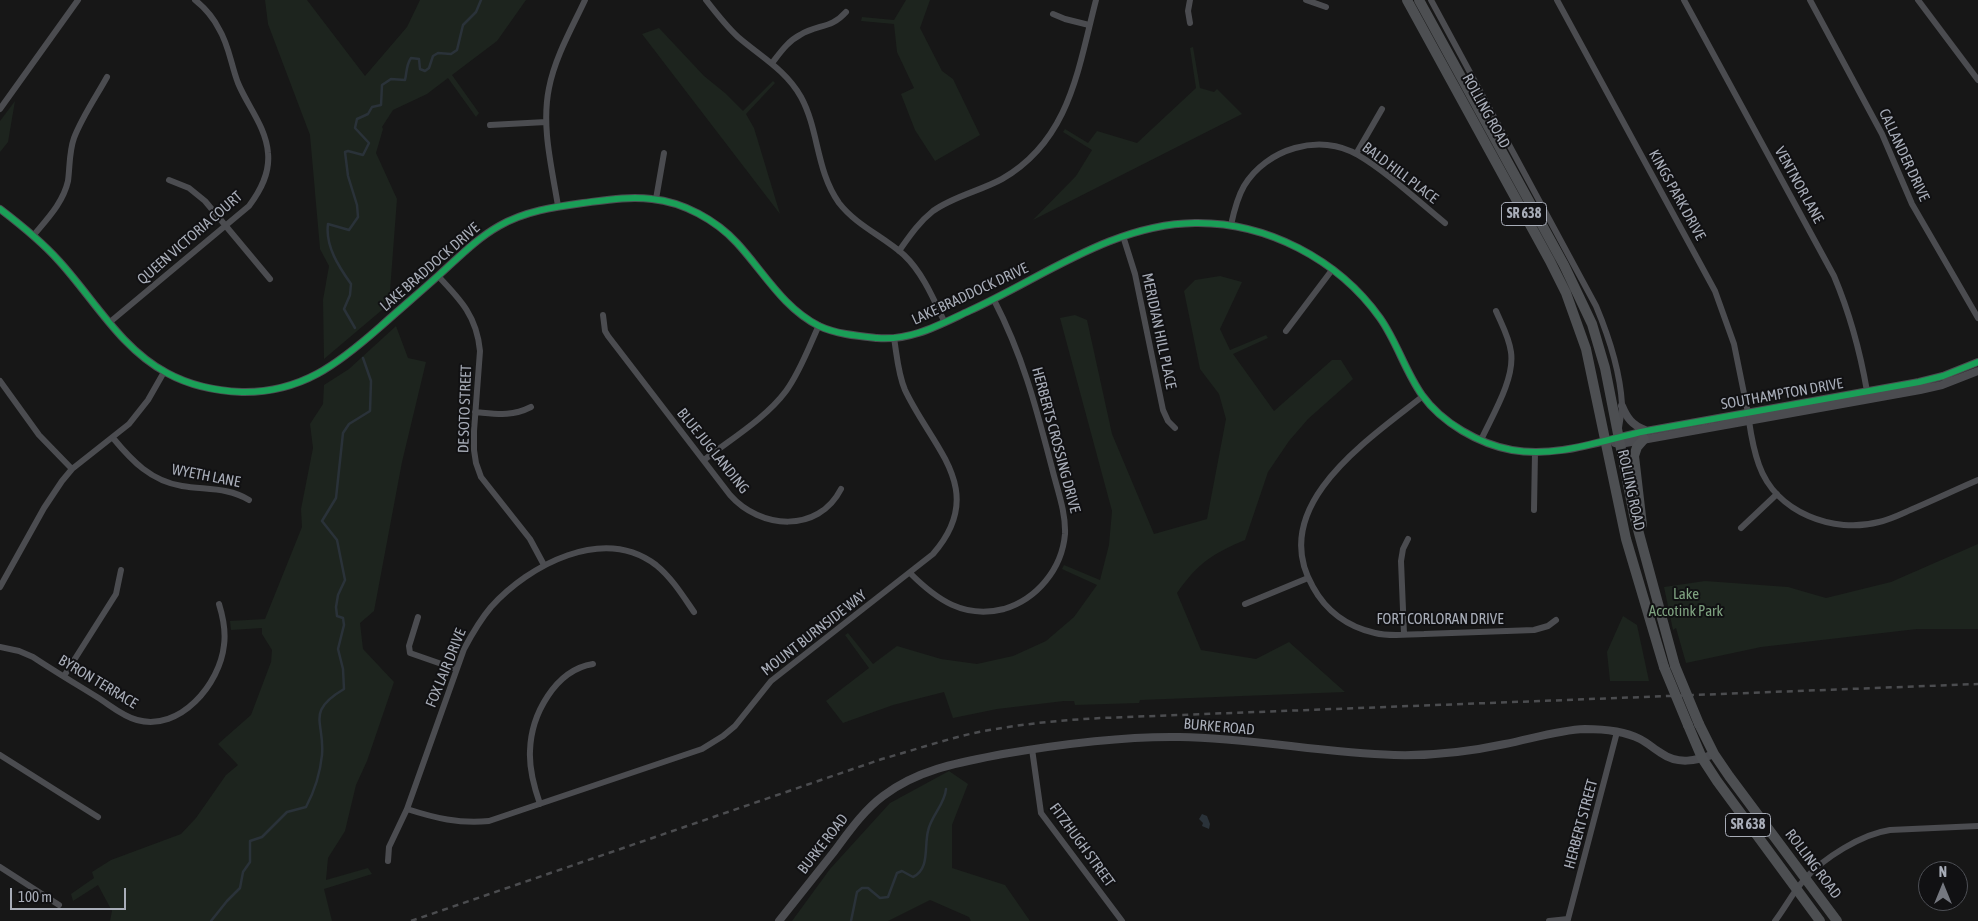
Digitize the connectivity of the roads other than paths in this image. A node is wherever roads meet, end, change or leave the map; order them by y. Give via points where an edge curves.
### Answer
1 (78, 0) edge
2 (194, 0) edge
3 (585, 0) edge
4 (706, 0) edge
5 (1096, 0) edge
6 (1190, 0) edge
7 (1306, 0) edge
8 (1407, 0) edge
9 (1419, 0) edge
10 (1431, 0) edge
11 (1557, 0) edge
12 (1684, 0) edge
13 (1810, 0) edge
14 (1918, 0) edge
15 (1326, 7) dead end
16 (846, 12) dead end
17 (1053, 14) dead end
18 (1190, 23) dead end
19 (1089, 25) junction
20 (772, 63) junction
21 (107, 77) dead end
22 (1978, 80) edge
23 (0, 109) edge
24 (1382, 109) dead end
25 (546, 122) junction
26 (490, 125) dead end
27 (664, 153) dead end
28 (1356, 154) junction
29 (169, 180) dead end
30 (656, 199) junction
31 (558, 206) junction
32 (0, 209) edge
33 (1445, 223) dead end
34 (1231, 225) junction
35 (226, 226) junction
36 (33, 236) junction
37 (1123, 236) junction
38 (899, 251) junction
39 (1332, 270) junction
40 (438, 276) junction
41 (270, 278) dead end
42 (994, 300) junction
43 (1496, 312) dead end
44 (603, 315) dead end
45 (1978, 318) edge
46 (110, 322) junction
47 (945, 323) junction
48 (819, 325) junction
49 (1286, 331) dead end
50 (894, 338) junction
51 (1978, 362) edge
52 (1978, 371) edge
53 (164, 372) junction
54 (0, 381) edge
55 (1868, 391) junction
56 (1423, 396) junction
57 (1622, 406) junction
58 (531, 407) dead end
59 (475, 412) junction
60 (1748, 417) junction
61 (1175, 428) dead end
62 (1645, 435) junction
63 (113, 438) junction
64 (1481, 440) junction
65 (1619, 440) junction
66 (1605, 442) junction
67 (1535, 452) junction
68 (704, 460) junction
69 (72, 469) junction
70 (1978, 480) edge
71 (841, 489) dead end
72 (1777, 494) junction
73 (250, 500) dead end
74 (1534, 510) dead end
75 (1741, 528) dead end
76 (1408, 539) dead end
77 (1645, 558) junction
78 (544, 565) junction
79 (121, 570) dead end
80 (910, 574) junction
81 (1308, 578) junction
82 (0, 587) edge
83 (220, 604) dead end
84 (1245, 604) dead end
85 (694, 612) dead end
86 (418, 617) dead end
87 (1556, 620) dead end
88 (1404, 634) junction
89 (0, 647) edge
90 (593, 664) dead end
91 (456, 669) junction
92 (64, 676) junction
93 (1617, 732) junction
94 (1032, 749) junction
95 (1714, 754) junction
96 (0, 756) edge
97 (1702, 758) junction
98 (540, 804) junction
99 (407, 809) junction
100 (98, 817) dead end
101 (1978, 826) edge
102 (388, 861) dead end
103 (0, 868) edge
104 (1805, 878) junction
105 (1796, 890) junction
106 (59, 905) dead end
107 (1569, 920) edge
108 (779, 921) edge
109 (1122, 921) edge
110 (1549, 921) edge
111 (1775, 921) edge
112 (1820, 921) edge
113 (1837, 921) edge

1 - 23 street
2 - 35 street, QUEEN VICTORIA COURT via 212,16 220,30 239,85 264,134 268,152 261,188 249,206
3 - 25 street via 554,70
4 - 20 street via 727,27
5 - 19 street
6 - 18 street
7 - 15 street
8 - 66 main road, ROLLING ROAD / SR 638 via 1566,293 1590,366
9 - 65 main road, ROLLING ROAD / SR 638 via 1585,308 1602,357
10 - 57 street, ROLLING ROAD via 1589,292 1611,347
11 - 60 street, KINGS PARK DRIVE via 1715,291 1734,344
12 - 55 street, VENTNOR LANE via 1834,276 1857,340
13 - 45 street, CALLANDER DRIVE via 1882,134 1912,204
14 - 22 street
16 - 20 street via 838,21 794,39
17 - 19 street
19 - 38 street via 1065,110 1044,143 1025,163 1002,179 933,211
20 - 38 street via 801,98 827,181 838,201 854,219
21 - 36 street via 75,137 68,182 62,198
24 - 28 street
25 - 26 street
25 - 31 street
27 - 30 street
28 - 33 street, BALD HILL PLACE
28 - 34 street, BALD HILL PLACE via 1338,147 1314,144 1274,156 1244,185
29 - 35 street via 196,193
30 - 31 street, LAKE BRADDOCK DRIVE via 620,198
30 - 48 street, LAKE BRADDOCK DRIVE via 692,211 719,227 740,246 780,295
31 - 40 street, LAKE BRADDOCK DRIVE via 529,212 500,225 470,246
32 - 36 street, LAKE BRADDOCK DRIVE
34 - 37 street, LAKE BRADDOCK DRIVE via 1192,223 1154,227
34 - 39 street, LAKE BRADDOCK DRIVE via 1287,242
35 - 41 street
35 - 46 street, QUEEN VICTORIA COURT
36 - 46 street, LAKE BRADDOCK DRIVE via 59,261
37 - 42 street, LAKE BRADDOCK DRIVE via 1093,248
37 - 61 street, MERIDIAN HILL PLACE via 1135,274 1163,410
38 - 47 street via 918,272
39 - 49 street
39 - 56 street, LAKE BRADDOCK DRIVE via 1355,289 1379,317
40 - 53 street, LAKE BRADDOCK DRIVE via 344,358 300,382 266,391 234,392 203,386
40 - 59 street, DE SOTO STREET via 464,306 476,329 480,351
42 - 47 street, LAKE BRADDOCK DRIVE
42 - 80 street, HERBERTS CROSSING DRIVE via 1020,356 1038,414 1064,516 1061,553 1051,575 1035,592 1016,604 993,611 970,611 949,605
43 - 64 street via 1509,343 1511,367
44 - 68 street, BLUE JUG LANDING via 608,336
46 - 53 street, LAKE BRADDOCK DRIVE via 132,347
47 - 50 street, LAKE BRADDOCK DRIVE
48 - 50 street, LAKE BRADDOCK DRIVE via 859,336
48 - 68 street via 793,380 780,398
50 - 80 street, MOUNT BURNSIDE WAY via 904,388 948,461 957,497 955,515 946,538 934,554
51 - 55 street, SOUTHAMPTON DRIVE via 1943,376
52 - 60 street, SOUTHAMPTON DRIVE via 1920,390
53 - 63 street via 143,407
54 - 69 street via 45,442
55 - 60 street, SOUTHAMPTON DRIVE
56 - 64 street, LAKE BRADDOCK DRIVE via 1452,423
56 - 81 street, FORT CORLORAN DRIVE via 1366,442 1316,494 1307,512 1302,535
57 - 62 street via 1630,422
57 - 65 street, ROLLING ROAD
58 - 59 street via 510,415
59 - 78 street, DE SOTO STREET via 474,450 481,478 530,539
60 - 62 street, SOUTHAMPTON DRIVE
60 - 72 street, KINGS PARK DRIVE via 1759,465
62 - 65 street, SOUTHAMPTON DRIVE
62 - 77 main road via 1634,456
63 - 69 street
63 - 73 street, WYETH LANE via 136,465 160,480 182,486 229,490
64 - 67 street, LAKE BRADDOCK DRIVE via 1512,450
65 - 66 street, SOUTHAMPTON DRIVE
65 - 77 main road, ROLLING ROAD / SR 638
66 - 67 street, LAKE BRADDOCK DRIVE
66 - 97 main road, ROLLING ROAD / SR 638, bridge via 1632,565 1664,667
67 - 74 street
68 - 71 street, BLUE JUG LANDING via 744,508 778,522 799,521 818,514 829,507
69 - 82 street via 44,508
70 - 72 street via 1891,518 1856,526 1813,518
72 - 75 street
76 - 88 street via 1401,561
77 - 95 main road, ROLLING ROAD / SR 638, bridge via 1675,666
78 - 85 street, FOX LAIR DRIVE via 595,549 631,553 650,561 664,572
78 - 91 street, FOX LAIR DRIVE via 516,584 490,608 472,634
79 - 92 street via 116,594
80 - 98 street, MOUNT BURNSIDE WAY via 771,681 735,726 710,744
81 - 84 street
81 - 88 street, FORT CORLORAN DRIVE via 1325,605 1347,623 1376,633
83 - 92 street, BYRON TERRACE via 225,637 218,670 200,697 173,717 153,722 126,716
86 - 91 street via 410,653
87 - 88 street, FORT CORLORAN DRIVE via 1534,630
89 - 92 street, BYRON TERRACE via 24,653
90 - 98 street via 575,670 558,684 535,722 530,740 530,761
91 - 99 street, FOX LAIR DRIVE
93 - 94 street, BURKE ROAD via 1572,730 1477,750 1423,755 1338,752 1180,737 1105,740
93 - 97 street, BURKE ROAD via 1642,740 1673,760
93 - 107 street, HERBERT STREET
94 - 108 street, BURKE ROAD via 949,765 912,778 890,791 862,816
94 - 109 street, FITZHUGH STREET via 1041,813
95 - 97 street, BURKE ROAD
95 - 104 main road, ROLLING ROAD / SR 638
96 - 100 street
97 - 105 main road, ROLLING ROAD / SR 638
98 - 99 street, MOUNT BURNSIDE WAY via 501,818 475,822 445,820
99 - 102 street, FOX LAIR DRIVE via 389,847
101 - 104 street via 1878,832 1851,844
103 - 106 street
104 - 105 street
104 - 113 main road, ROLLING ROAD / SR 638
105 - 111 street
105 - 112 main road, ROLLING ROAD / SR 638
107 - 110 street

